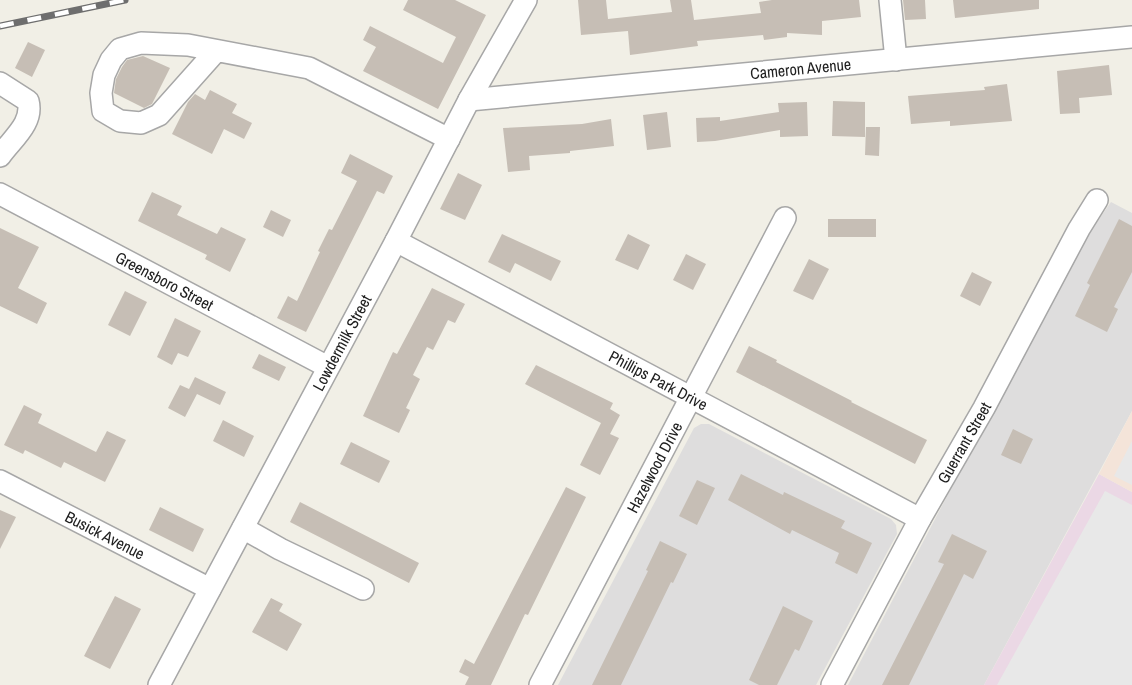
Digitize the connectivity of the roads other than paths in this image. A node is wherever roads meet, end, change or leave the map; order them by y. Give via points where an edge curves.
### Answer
1 (526, 0) edge
2 (891, 0) edge
3 (1132, 37) edge
4 (216, 51) junction
5 (896, 60) junction
6 (0, 83) edge
7 (469, 100) junction
8 (449, 139) junction
9 (0, 156) edge
10 (0, 194) edge
11 (1097, 200) dead end
12 (785, 218) dead end
13 (396, 241) junction
14 (328, 367) junction
15 (691, 397) junction
16 (0, 481) edge
17 (920, 519) junction
18 (243, 528) junction
19 (210, 589) junction
20 (363, 589) dead end
21 (159, 685) edge
22 (540, 685) edge
23 (831, 685) edge

1 - 7 street, Lowdermilk Street
2 - 5 street
3 - 5 street, Cameron Avenue
4 - 4 street via 141,43 120,49 104,75 103,111 120,121 141,123 159,116
4 - 8 street via 309,68
5 - 7 street, Cameron Avenue
6 - 9 street via 28,101 31,110 26,124
7 - 8 street, Lowdermilk Street
8 - 13 street, Lowdermilk Street
10 - 14 street, Greensboro Street
11 - 17 street, Guerrant Street
12 - 15 street, Hazelwood Drive
13 - 14 street, Lowdermilk Street
13 - 15 street, Phillips Park Drive
14 - 18 street, Lowdermilk Street
15 - 17 street, Phillips Park Drive
15 - 22 street, Hazelwood Drive
16 - 19 street, Busick Avenue
17 - 23 street, Guerrant Street
18 - 19 street, Lowdermilk Street
18 - 20 street
19 - 21 street, Lowdermilk Street

